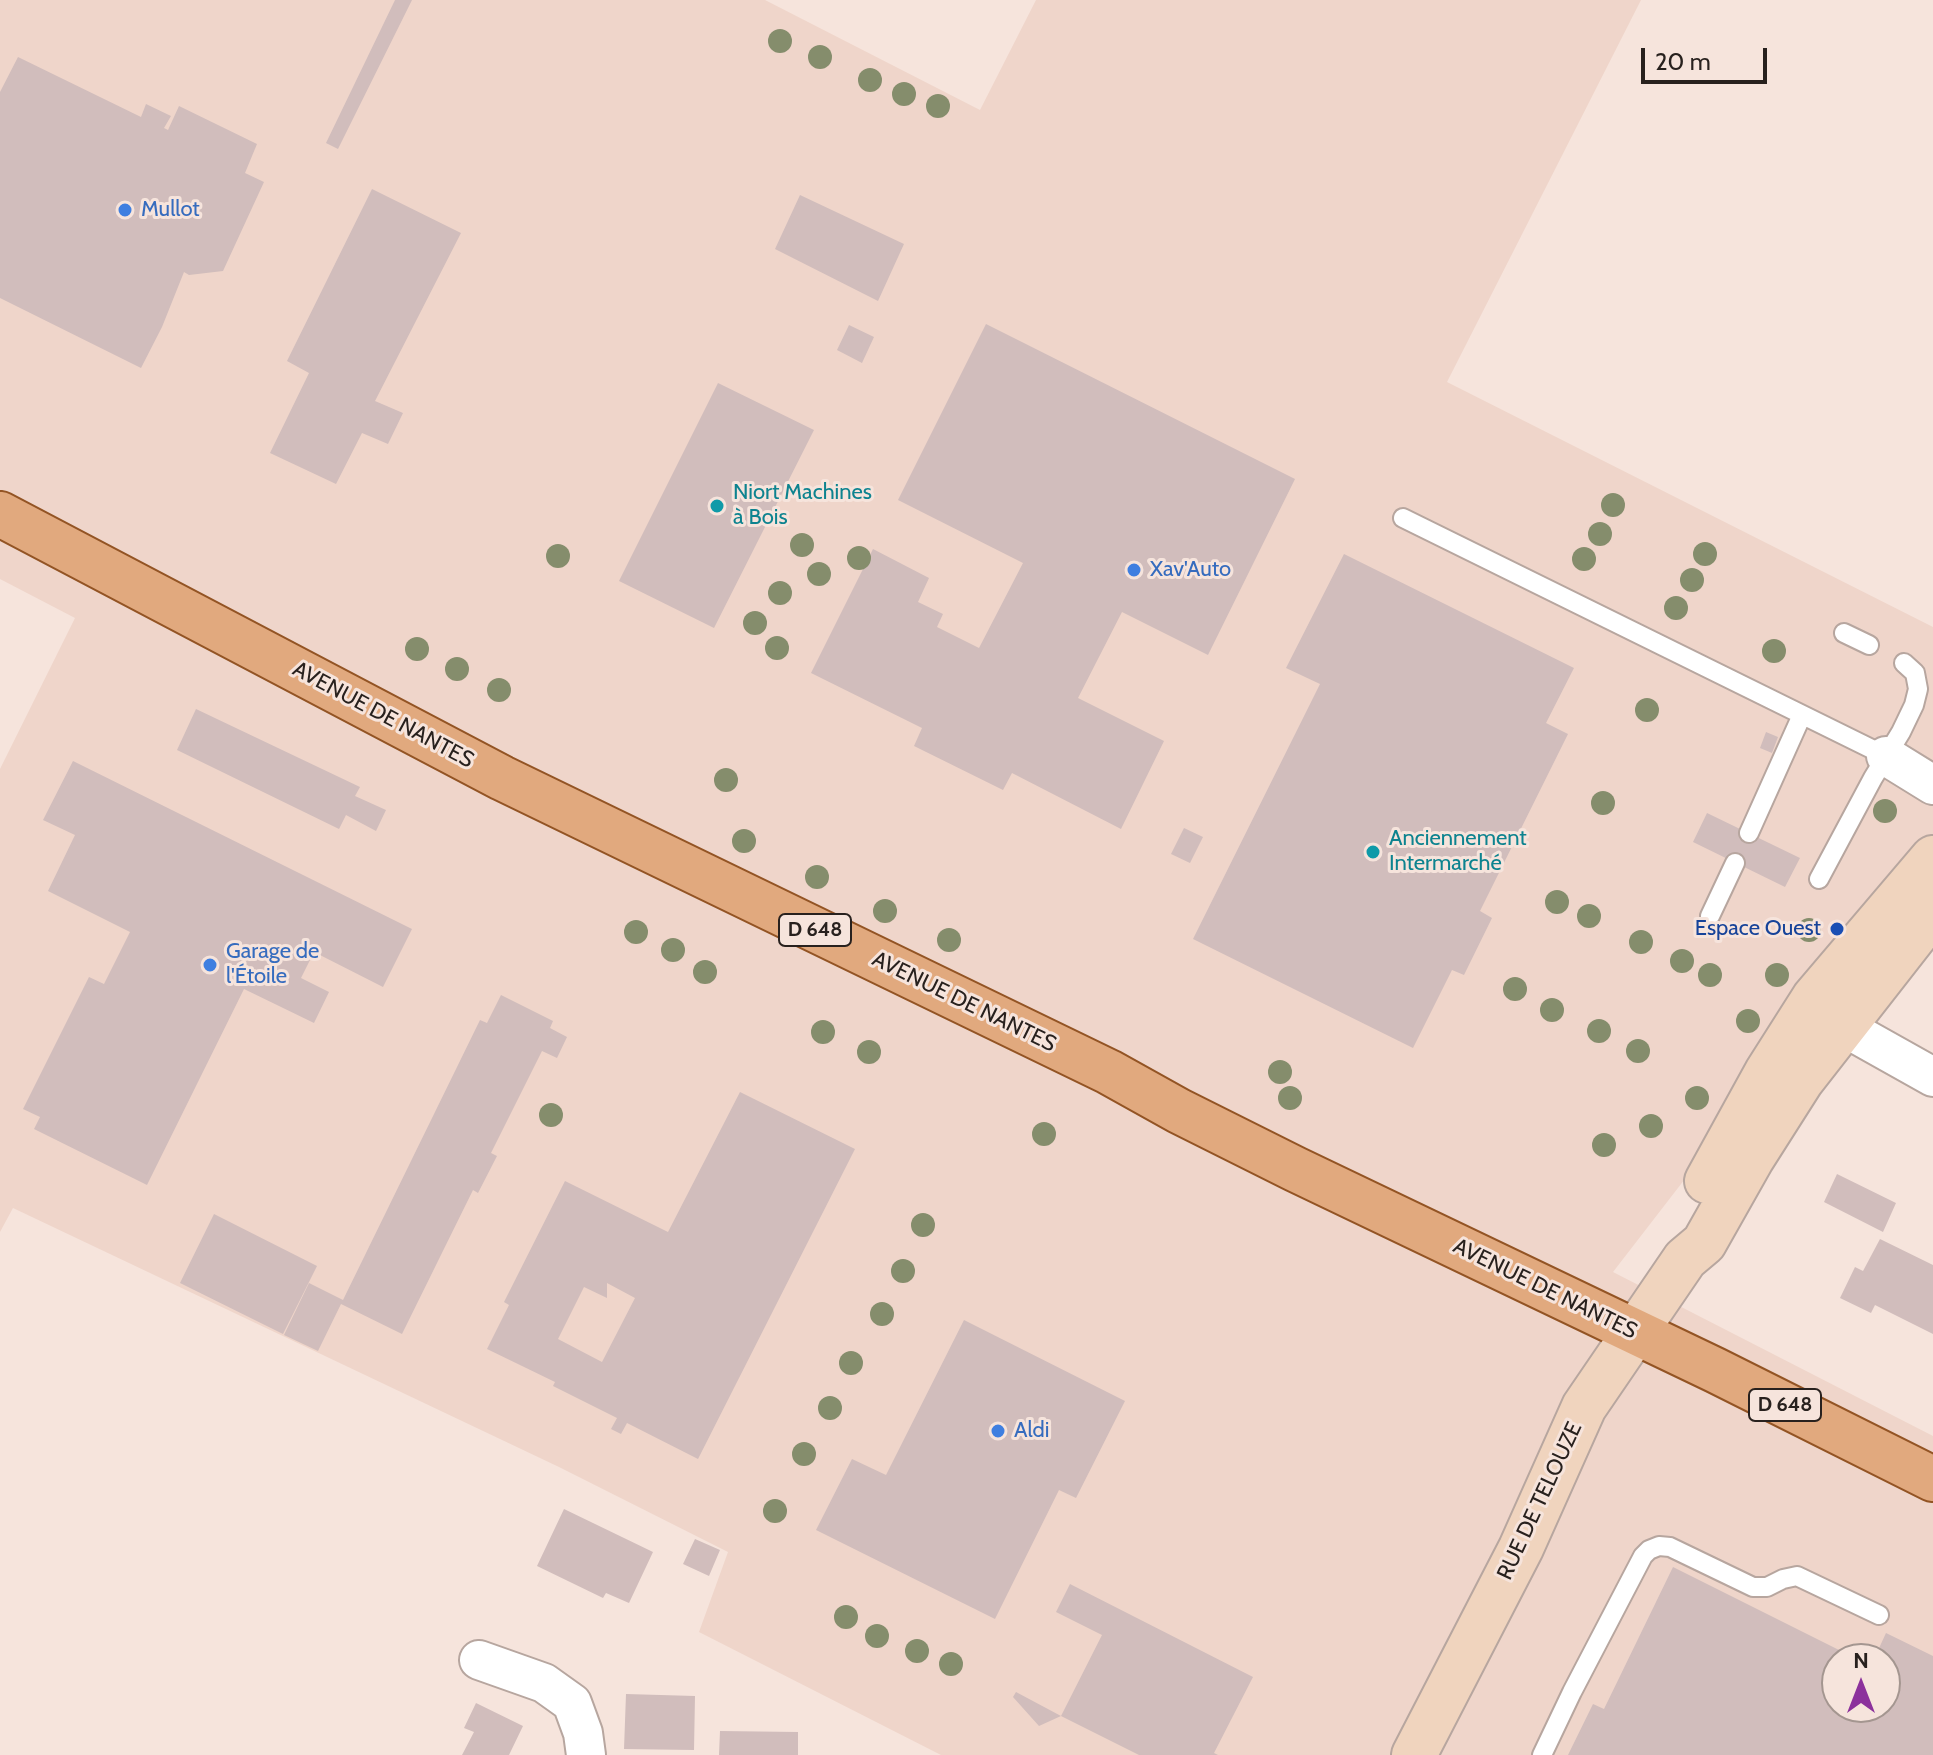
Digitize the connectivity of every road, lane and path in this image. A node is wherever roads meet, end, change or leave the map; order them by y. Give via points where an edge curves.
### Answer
1 (0, 514) edge
2 (1403, 518) dead end
3 (1844, 633) dead end
4 (1869, 645) dead end
5 (1904, 663) dead end
6 (1802, 715) junction
7 (1886, 756) junction
8 (1933, 785) edge
9 (1749, 833) dead end
10 (1933, 858) edge
11 (1735, 863) dead end
12 (1819, 879) dead end
13 (1933, 912) edge
14 (1710, 916) dead end
15 (1842, 1026) junction
16 (1933, 1077) edge
17 (1685, 1259) junction
18 (1636, 1333) junction
19 (1933, 1479) edge
20 (1879, 1615) dead end
21 (479, 1660) dead end
22 (586, 1755) edge
23 (1414, 1755) edge
24 (1542, 1755) edge

1 - 18 main road, AVENUE DE NANTES / D 648 via 502,778
2 - 6 lane
3 - 4 lane
5 - 7 lane via 1915,673 1918,689
6 - 7 lane
6 - 9 lane
7 - 8 street
7 - 12 lane
10 - 17 street, RUE DE TELOUZE via 1814,998 1767,1072 1689,1214
11 - 14 lane
13 - 15 street, RUE DE TELOUZE
15 - 16 street
15 - 17 street, RUE DE TELOUZE via 1752,1158 1704,1243
17 - 18 street, RUE DE TELOUZE
18 - 19 main road, AVENUE DE NANTES / D 648
18 - 23 street, RUE DE TELOUZE via 1584,1407 1521,1548
20 - 24 lane via 1797,1576 1753,1587 1670,1547 1649,1550
21 - 22 street via 544,1683 572,1703

